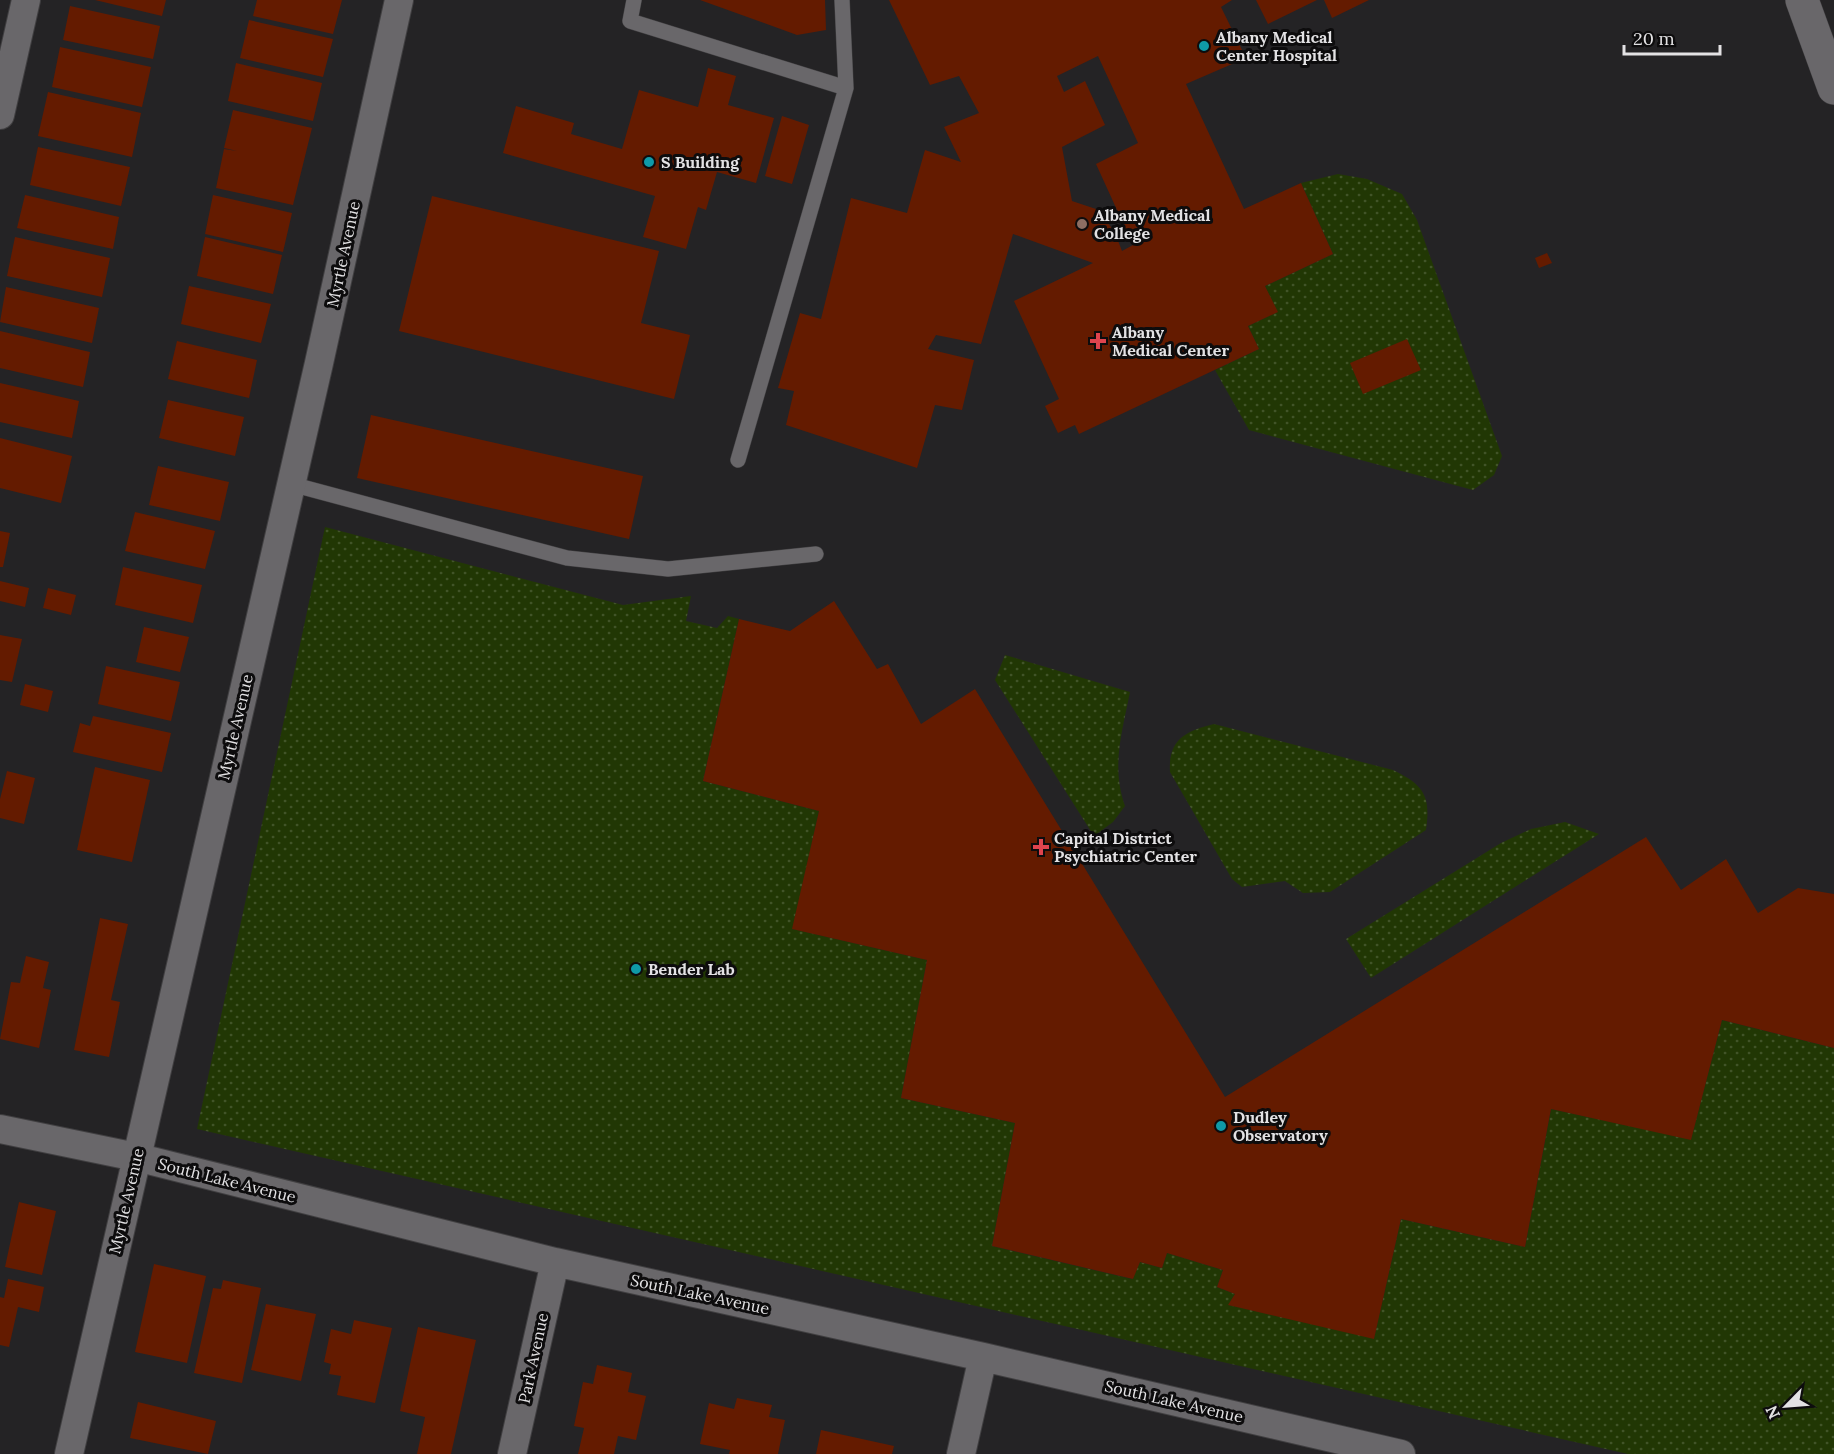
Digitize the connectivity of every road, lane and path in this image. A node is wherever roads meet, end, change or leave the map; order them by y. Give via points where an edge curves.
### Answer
1 (26, 0) edge
2 (399, 0) edge
3 (634, 0) edge
4 (842, 0) edge
5 (1802, 0) edge
6 (846, 88) junction
7 (1834, 88) edge
8 (0, 115) edge
9 (738, 460) dead end
10 (291, 484) junction
11 (816, 554) dead end
12 (0, 1129) edge
13 (136, 1157) junction
14 (555, 1263) junction
15 (983, 1357) junction
16 (69, 1454) edge
17 (512, 1454) edge
18 (961, 1454) edge
19 (1401, 1454) edge

1 - 8 street
2 - 10 street, Myrtle Avenue
3 - 6 lane via 630,21
4 - 6 lane
5 - 7 street
6 - 9 lane
10 - 11 lane via 567,558 668,569
10 - 13 street, Myrtle Avenue
12 - 13 street, South Lake Avenue
13 - 14 street, South Lake Avenue
13 - 16 street, Myrtle Avenue
14 - 15 street, South Lake Avenue
14 - 17 street, Park Avenue
15 - 18 street
15 - 19 street, South Lake Avenue

